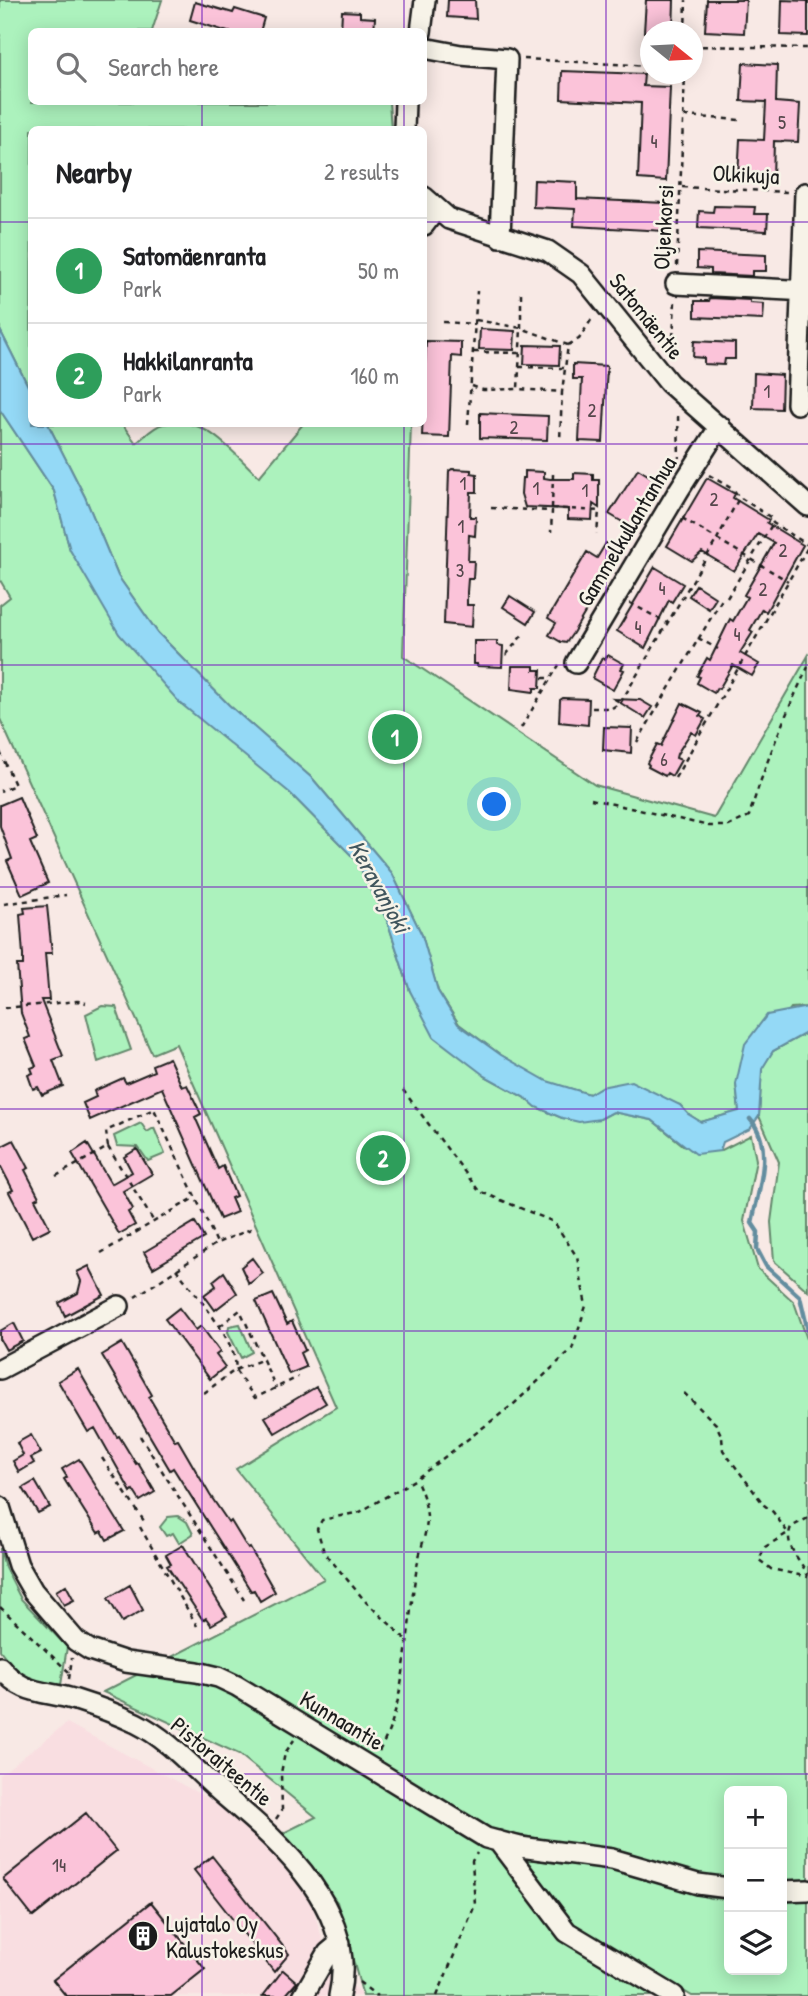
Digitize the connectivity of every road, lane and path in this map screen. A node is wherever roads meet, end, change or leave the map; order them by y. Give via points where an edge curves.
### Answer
1 (425, 0) edge
2 (686, 0) edge
3 (685, 21) edge
4 (422, 28) edge
5 (703, 46) edge
6 (808, 48) edge
7 (427, 49) edge
8 (507, 59) junction
9 (640, 66) edge
10 (684, 84) edge
11 (405, 105) edge
12 (684, 116) junction
13 (740, 120) dead end
14 (404, 126) edge
15 (682, 187) junction
16 (804, 193) joint
17 (430, 203) edge
18 (500, 237) junction
19 (676, 284) junction
20 (477, 291) dead end
21 (804, 291) edge
22 (521, 293) dead end
23 (607, 305) junction
24 (443, 322) dead end
25 (476, 322) junction
26 (521, 328) junction
27 (568, 345) junction
28 (474, 352) junction
29 (519, 353) junction
30 (519, 367) junction
31 (565, 368) junction
32 (803, 378) edge
33 (472, 386) junction
34 (675, 388) junction
35 (518, 389) junction
36 (562, 392) junction
37 (797, 404) dead end
38 (468, 424) dead end
39 (720, 426) junction
40 (560, 441) dead end
41 (694, 466) junction
42 (553, 474) dead end
43 (679, 490) junction
44 (739, 498) junction
45 (808, 506) edge
46 (491, 508) dead end
47 (667, 509) junction
48 (552, 510) junction
49 (773, 523) junction
50 (551, 532) dead end
51 (597, 534) dead end
52 (717, 539) junction
53 (808, 546) edge
54 (752, 560) junction
55 (788, 581) junction
56 (617, 595) junction
57 (667, 623) junction
58 (524, 633) dead end
59 (698, 638) junction
60 (718, 649) dead end
61 (506, 655) dead end
62 (570, 659) joint
63 (808, 667) edge
64 (542, 678) dead end
65 (551, 678) junction
66 (592, 708) dead end
67 (521, 728) dead end
68 (637, 742) dead end
69 (0, 752) edge
70 (675, 778) dead end
71 (0, 791) edge
72 (591, 799) dead end
73 (66, 895) dead end
74 (4, 904) dead end
75 (86, 1003) dead end
76 (5, 1008) dead end
77 (403, 1090) dead end
78 (108, 1147) junction
79 (57, 1176) dead end
80 (194, 1198) junction
81 (154, 1222) junction
82 (251, 1229) dead end
83 (217, 1243) junction
84 (101, 1253) dead end
85 (176, 1269) junction
86 (124, 1304) joint
87 (220, 1326) junction
88 (264, 1359) junction
89 (0, 1369) edge
90 (234, 1370) junction
91 (298, 1377) dead end
92 (276, 1388) junction
93 (204, 1393) dead end
94 (684, 1393) dead end
95 (140, 1436) dead end
96 (102, 1458) dead end
97 (416, 1479) junction
98 (0, 1507) edge
99 (808, 1518) edge
100 (146, 1524) dead end
101 (141, 1527) dead end
102 (788, 1533) junction
103 (808, 1577) edge
104 (244, 1600) dead end
105 (0, 1606) edge
106 (197, 1626) dead end
107 (76, 1641) junction
108 (408, 1641) junction
109 (0, 1667) edge
110 (70, 1673) junction
111 (67, 1698) junction
112 (304, 1726) junction
113 (370, 1766) junction
114 (267, 1832) junction
115 (492, 1840) junction
116 (724, 1887) edge
117 (808, 1890) edge
118 (787, 1891) edge
119 (340, 1943) junction
120 (342, 1970) junction
121 (303, 1996) edge
122 (339, 1996) edge
123 (377, 1996) edge
124 (437, 1996) edge
125 (674, 1996) edge

1 - 4 street
2 - 3 path
5 - 6 path
7 - 8 street
8 - 9 path
8 - 18 street
10 - 12 path, Oljenkorsi
11 - 14 street
12 - 13 path
12 - 15 path, Oljenkorsi
15 - 16 path, Olkikuja
15 - 19 path, Oljenkorsi
16 - 21 street
17 - 18 street, Satomäentie via 461,224
18 - 23 street, Satomäentie via 548,251 581,274
19 - 21 street
19 - 34 path, Oljenkorsi
20 - 25 path
21 - 32 street
22 - 26 path
23 - 27 path via 579,339
23 - 34 street, Satomäentie
24 - 25 path
25 - 26 path
25 - 28 path
26 - 27 path
26 - 29 path
27 - 31 path
28 - 29 path
28 - 33 path
29 - 30 path
30 - 31 path
30 - 35 path
31 - 36 path
32 - 37 street
33 - 35 path
33 - 38 path
34 - 39 street, Satomäentie
34 - 43 path, Oljenkorsi
35 - 36 path
36 - 40 path
39 - 41 street, Gammelkullantanhua
39 - 45 street, Satomäentie
41 - 43 street, Gammelkullantanhua
41 - 44 path via 734,490
42 - 48 path
43 - 47 street, Gammelkullantanhua
44 - 49 path
44 - 52 path
46 - 48 path
47 - 52 path
47 - 56 street, Gammelkullantanhua
48 - 50 path
48 - 51 path via 599,511
49 - 53 path
49 - 54 path
52 - 54 path
52 - 57 path
53 - 55 path
54 - 55 path
54 - 59 path
55 - 70 path
56 - 57 path
56 - 62 street, Gammelkullantanhua
57 - 66 path via 621,702 612,708
58 - 61 path
59 - 60 path
59 - 68 path
62 - 65 path
63 - 72 path via 765,764 749,816 729,826 709,826
64 - 65 path
65 - 67 path
69 - 71 path via 15,785
73 - 74 path
75 - 76 path
77 - 97 path via 479,1192 554,1222 577,1257 586,1306 572,1349 515,1403
78 - 79 path
78 - 80 path via 106,1132 154,1110
78 - 81 path
80 - 81 path
80 - 83 path
81 - 84 path
82 - 83 path
83 - 85 path
85 - 86 path
85 - 87 path
86 - 89 street
87 - 88 path via 240,1310
87 - 90 path via 236,1363
88 - 90 path
88 - 92 path
90 - 92 path via 255,1398
90 - 93 path
91 - 92 path
94 - 102 path via 712,1419 723,1450
95 - 104 path
96 - 100 path
97 - 108 path via 424,1494 426,1520
97 - 108 path via 360,1512 322,1520 317,1529 324,1552 366,1602
98 - 107 street, Kunnaantie via 18,1565 33,1591
99 - 102 path
101 - 106 path
102 - 103 path via 791,1550
102 - 103 path via 765,1547 759,1560 771,1569
105 - 110 path
107 - 110 path
107 - 112 street, Kunnaantie via 125,1662 218,1677
108 - 113 path via 392,1717
109 - 111 street, Pistoraiteentie via 11,1680 33,1692
110 - 111 path
111 - 114 street, Pistoraiteentie via 136,1723 179,1751
112 - 113 street, Kunnaantie
112 - 114 path via 285,1753 282,1810
113 - 115 street, Kunnaantie
114 - 119 street, Pistoraiteentie via 300,1867 327,1909
115 - 116 street, Kunnaantie via 612,1859
115 - 124 path via 472,1861 475,1905
115 - 125 street via 567,1932
117 - 118 street
119 - 120 street, Pistoraiteentie
119 - 121 street via 328,1953
120 - 122 street, Pistoraiteentie
120 - 123 path

